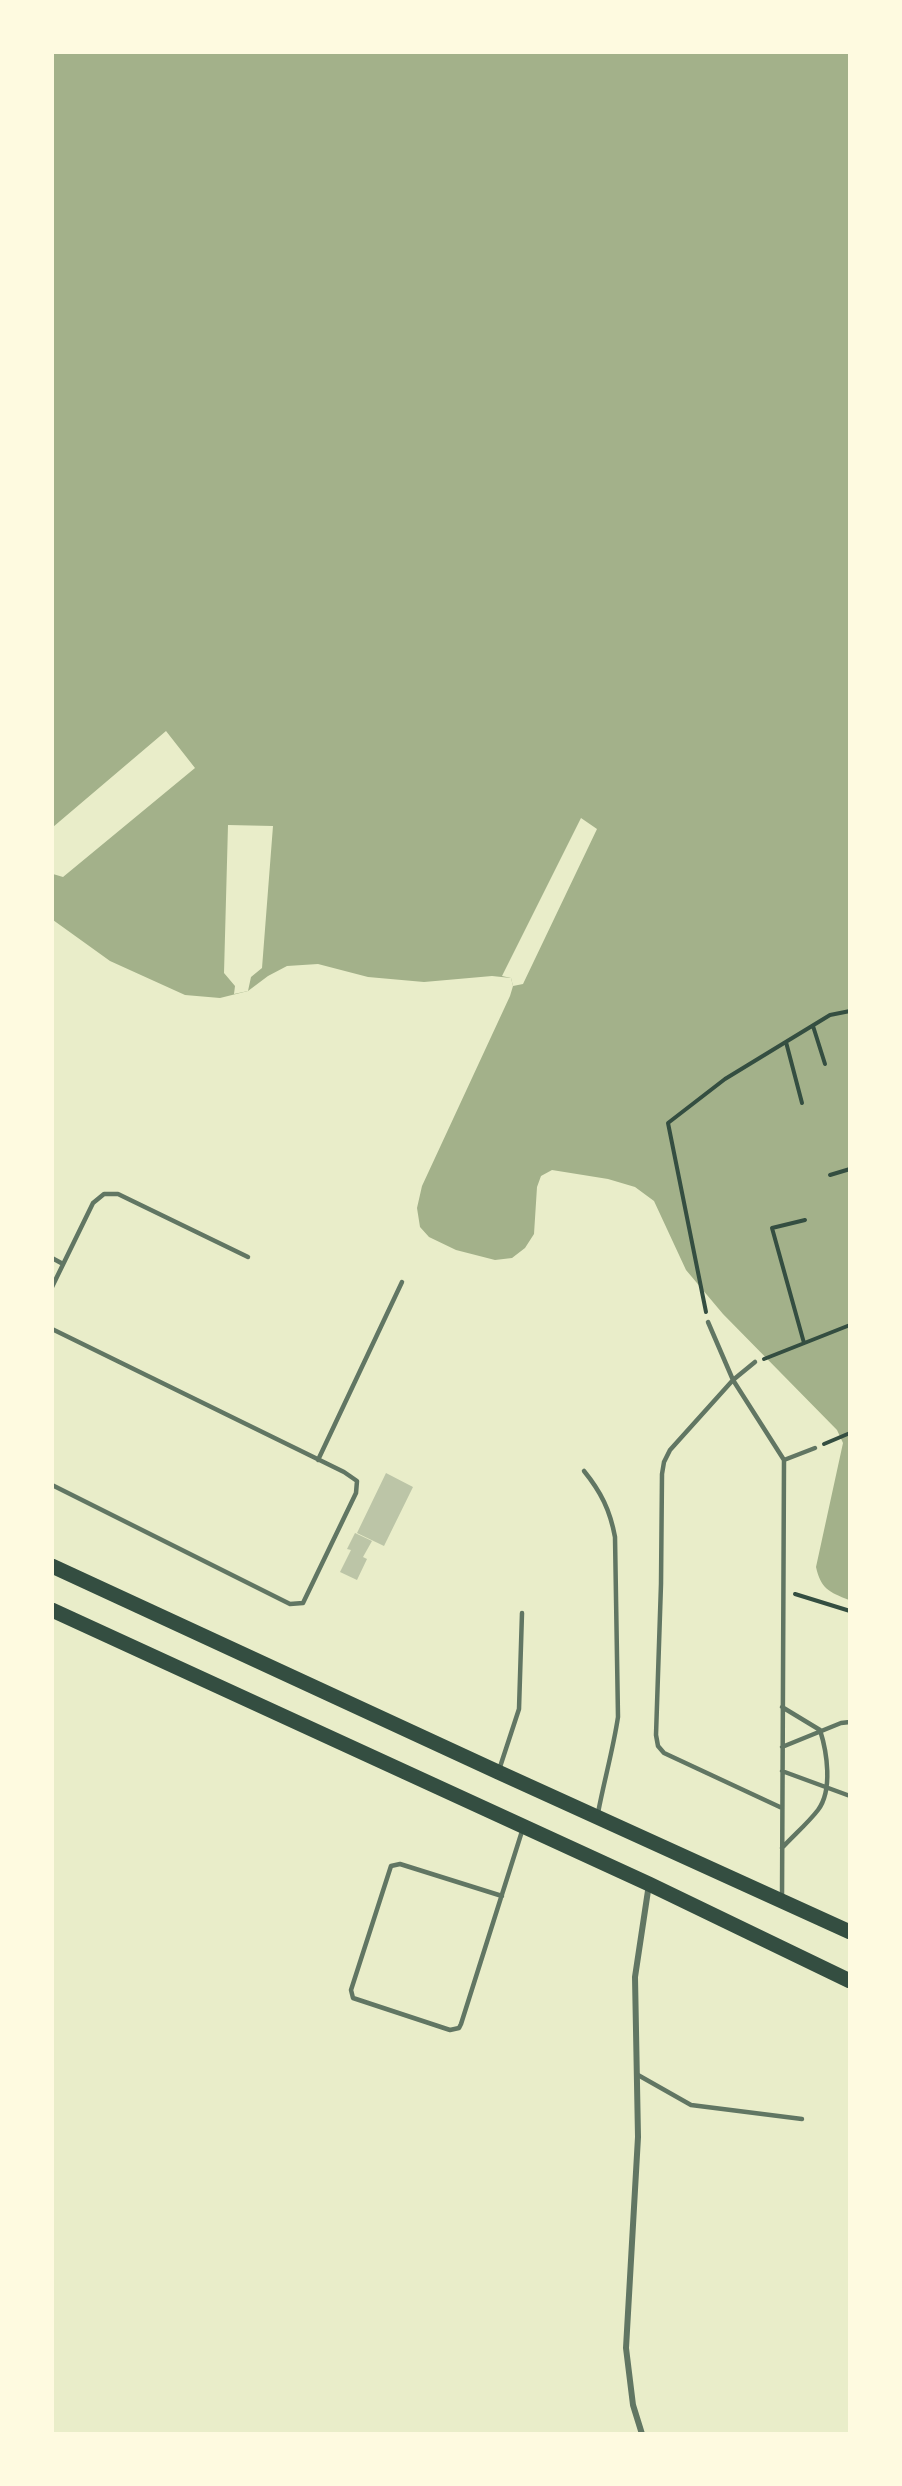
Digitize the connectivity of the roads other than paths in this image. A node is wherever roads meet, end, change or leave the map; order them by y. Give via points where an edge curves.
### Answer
1 (248, 1257) dead end
2 (52, 1258) edge
3 (63, 1264) junction
4 (402, 1282) dead end
5 (52, 1287) edge
6 (708, 1322) road end
7 (52, 1329) edge
8 (755, 1362) road end
9 (733, 1380) junction
10 (815, 1448) road end
11 (318, 1460) junction
12 (784, 1460) junction
13 (584, 1471) dead end
14 (52, 1485) edge
15 (52, 1566) edge
16 (52, 1610) edge
17 (522, 1614) dead end
18 (782, 1707) junction
19 (849, 1722) edge
20 (820, 1730) junction
21 (782, 1746) junction
22 (782, 1771) junction
23 (498, 1772) junction
24 (826, 1788) junction
25 (849, 1796) edge
26 (782, 1808) junction
27 (597, 1816) junction
28 (523, 1826) junction
29 (782, 1848) junction
30 (649, 1884) junction
31 (502, 1896) junction
32 (782, 1899) junction
33 (849, 1932) edge
34 (849, 1981) edge
35 (638, 2075) junction
36 (802, 2119) dead end
37 (642, 2433) edge

1 - 3 lane via 118,1194 104,1194 93,1203
2 - 3 lane
3 - 5 lane
4 - 11 lane
6 - 9 lane
7 - 11 lane
8 - 9 lane
9 - 12 lane
9 - 26 lane via 670,1450 664,1462 656,1735 664,1753
10 - 12 lane
11 - 14 lane via 357,1481 356,1493 303,1604 290,1604
12 - 18 lane
13 - 27 lane via 601,1492 611,1514 615,1537 618,1718
15 - 23 main road
16 - 28 main road
17 - 23 lane via 519,1709
18 - 20 lane
18 - 21 lane
19 - 20 lane
20 - 21 lane
20 - 24 lane via 825,1747
21 - 22 lane
22 - 24 lane
22 - 26 lane
23 - 27 main road
24 - 25 lane
24 - 29 lane via 820,1808
26 - 29 lane
27 - 32 main road
28 - 30 main road
28 - 31 lane
29 - 32 lane
30 - 34 main road
30 - 35 street via 635,1977
31 - 31 lane via 459,2028 450,2030 353,1998 351,1990 391,1866 400,1864
32 - 33 main road
35 - 36 lane via 691,2105
35 - 37 street via 626,2348 633,2405

